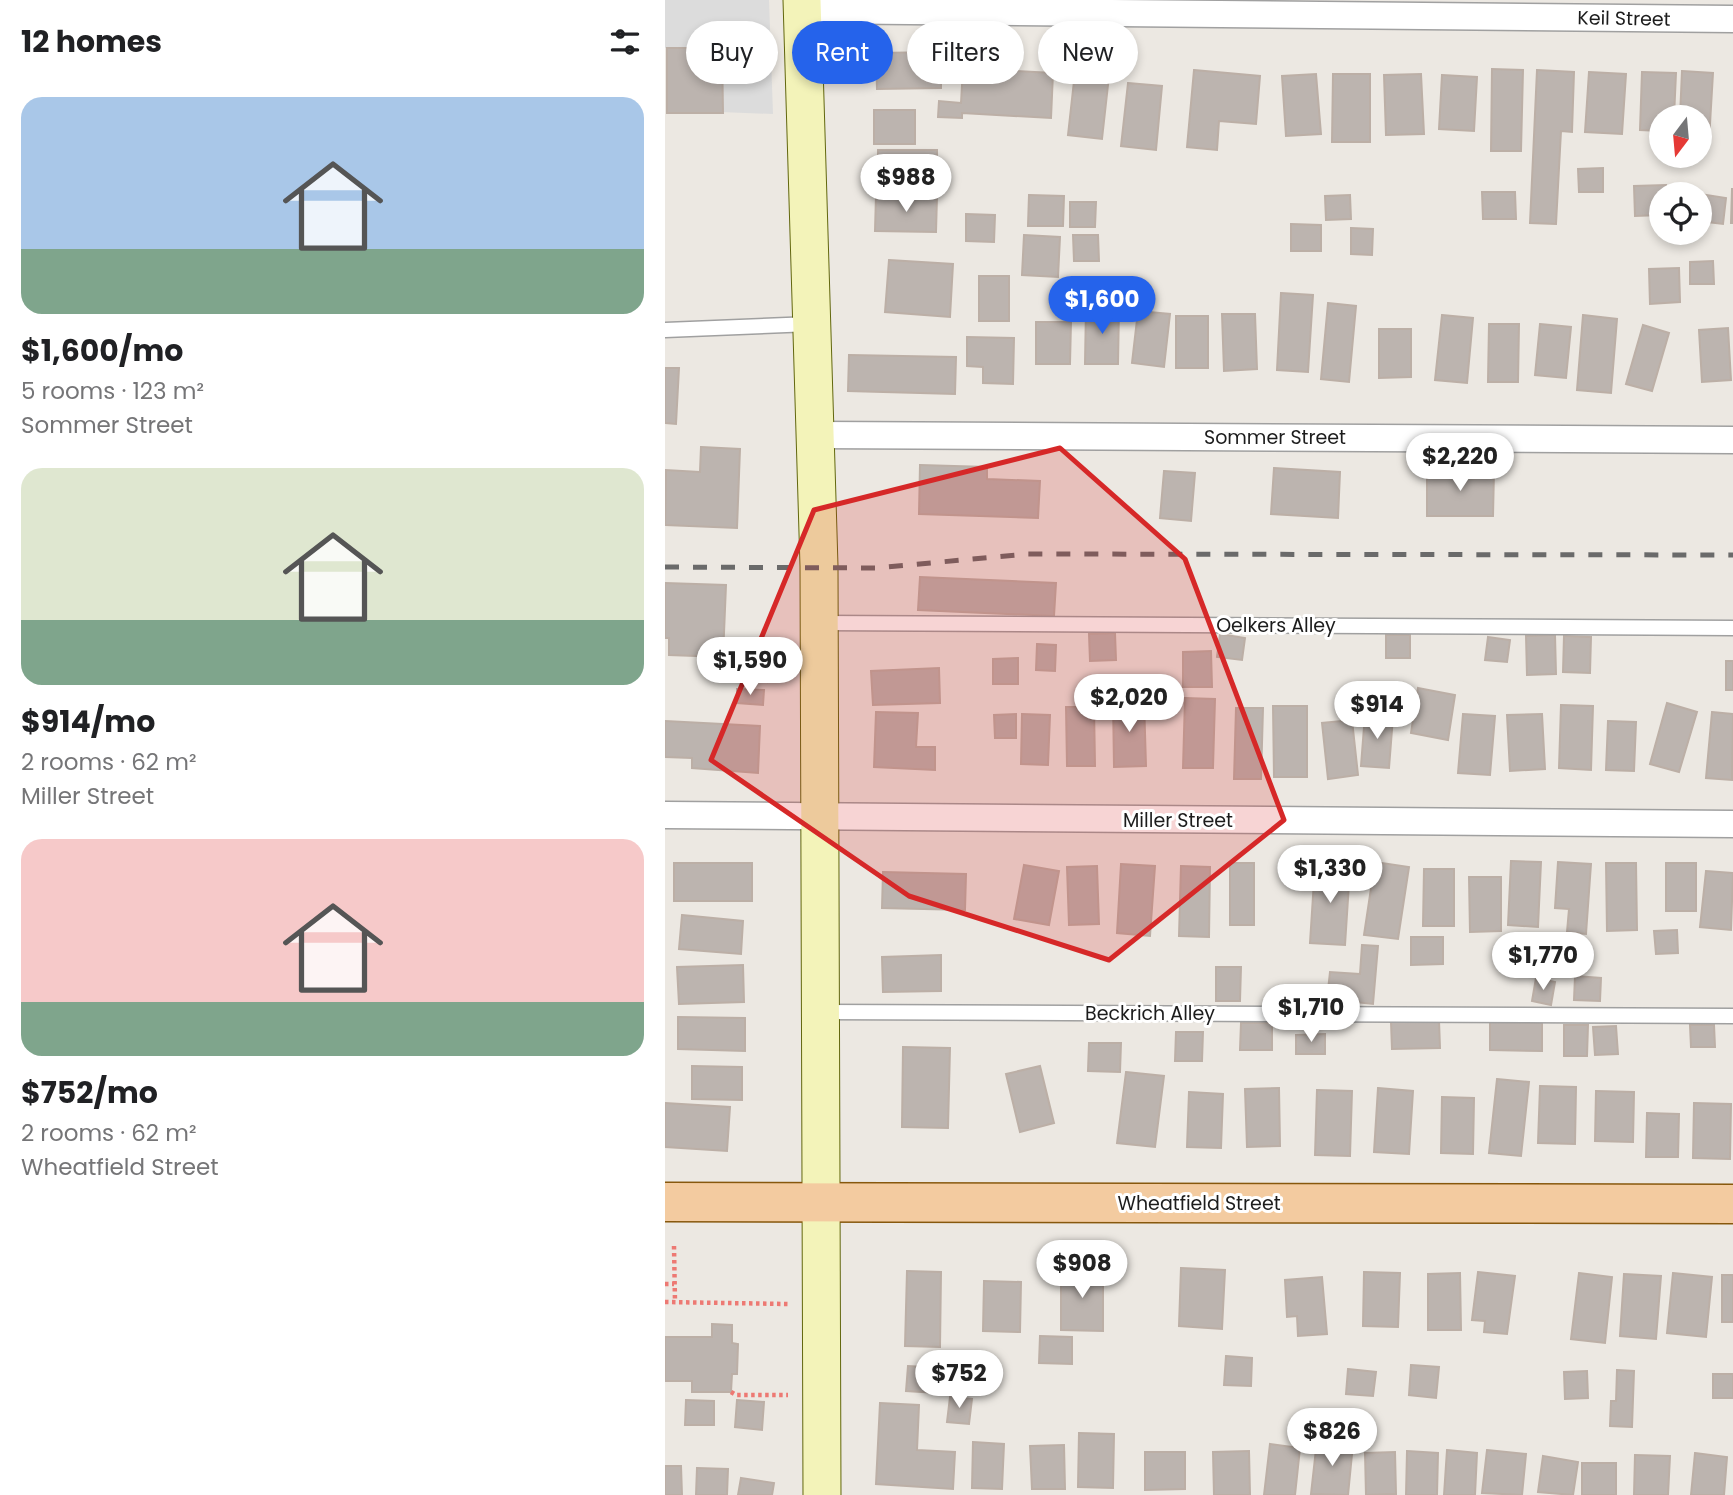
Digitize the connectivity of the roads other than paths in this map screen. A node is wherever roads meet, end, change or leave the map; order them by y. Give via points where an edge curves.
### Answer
1 (802, 5) edge
2 (1733, 19) edge
3 (813, 324) junction
4 (665, 330) edge
5 (817, 435) junction
6 (1733, 440) edge
7 (819, 623) junction
8 (1733, 628) edge
9 (665, 815) edge
10 (822, 817) junction
11 (1733, 824) edge
12 (819, 1012) junction
13 (1733, 1016) edge
14 (665, 1202) edge
15 (821, 1202) junction
16 (1733, 1205) edge
17 (822, 1495) edge

1 - 2 street, Keil Street
1 - 3 street
3 - 4 lane
3 - 5 street
5 - 6 street, Sommer Street
5 - 7 street
7 - 8 lane, Oelkers Alley
7 - 10 street
9 - 10 street, Miller Street
10 - 11 street, Miller Street
10 - 12 street
12 - 13 lane, Beckrich Alley
12 - 15 street
14 - 15 main road, Wheatfield Street
15 - 16 main road, Wheatfield Street
15 - 17 street

